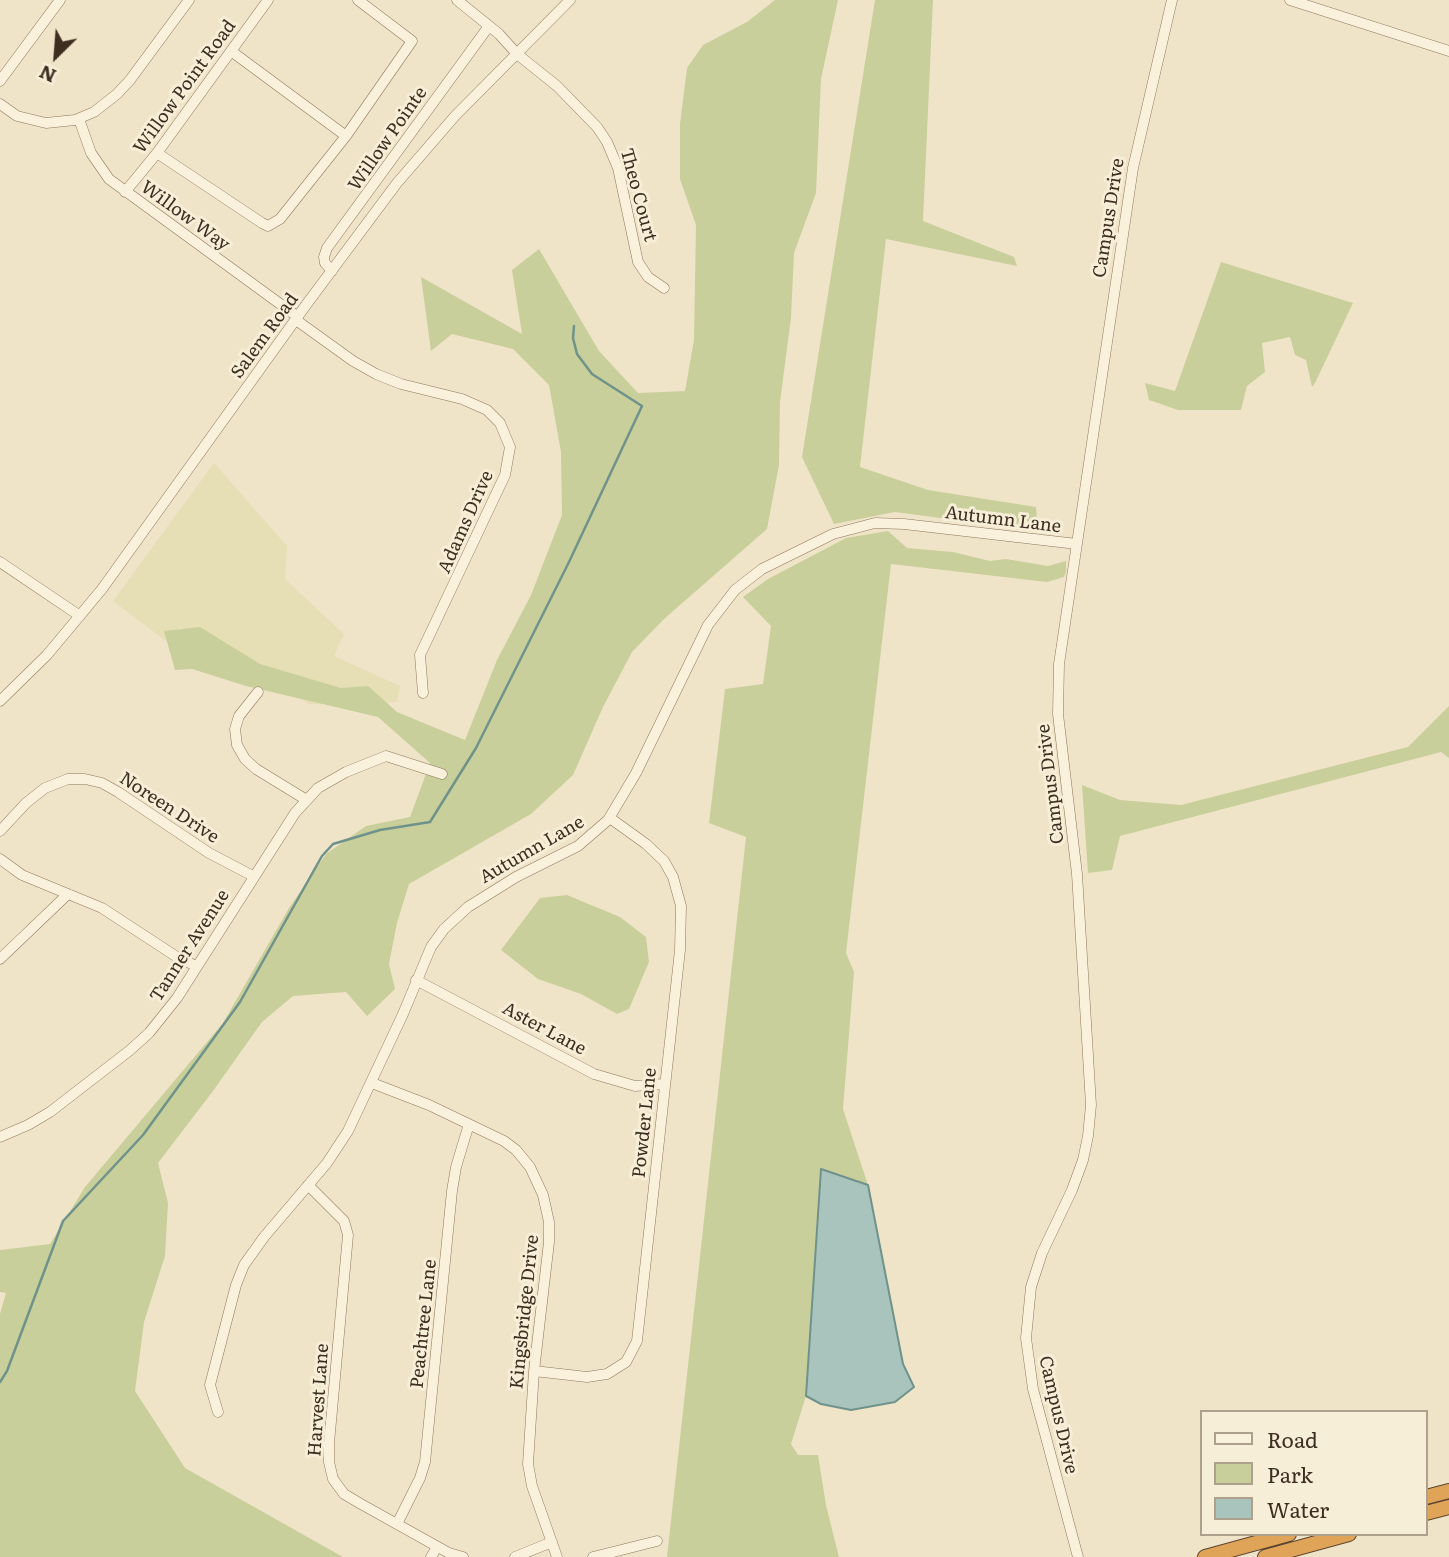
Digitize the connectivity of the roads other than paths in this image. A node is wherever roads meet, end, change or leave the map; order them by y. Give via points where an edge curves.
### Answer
1 (60, 0) edge
2 (189, 0) edge
3 (268, 0) edge
4 (358, 0) edge
5 (457, 0) edge
6 (570, 0) edge
7 (1172, 0) edge
8 (1290, 0) edge
9 (489, 26) junction
10 (231, 51) junction
11 (1449, 51) edge
12 (517, 54) junction
13 (0, 81) edge
14 (0, 104) edge
15 (79, 119) junction
16 (345, 136) junction
17 (157, 153) junction
18 (125, 192) junction
19 (332, 271) junction
20 (664, 288) dead end
21 (297, 318) junction
22 (1077, 544) junction
23 (0, 562) edge
24 (80, 616) junction
25 (258, 692) dead end
26 (423, 693) dead end
27 (0, 701) edge
28 (443, 774) dead end
29 (305, 799) junction
30 (610, 818) junction
31 (0, 831) edge
32 (0, 859) edge
33 (253, 876) junction
34 (68, 894) junction
35 (0, 959) edge
36 (196, 966) junction
37 (416, 980) junction
38 (372, 1083) junction
39 (664, 1084) junction
40 (469, 1124) junction
41 (0, 1137) edge
42 (308, 1185) junction
43 (534, 1371) junction
44 (218, 1412) dead end
45 (1449, 1491) edge
46 (1428, 1496) edge
47 (1449, 1507) edge
48 (1428, 1512) edge
49 (397, 1524) junction
50 (1282, 1536) edge
51 (1342, 1536) edge
52 (657, 1541) dead end
53 (552, 1542) junction
54 (437, 1547) junction
55 (431, 1557) edge
56 (463, 1557) edge
57 (515, 1557) edge
58 (557, 1557) edge
59 (593, 1557) edge
60 (1078, 1557) edge
61 (1205, 1557) edge
62 (1265, 1557) edge

1 - 13 street
2 - 15 street via 124,87
3 - 10 street, Willow Point Road
4 - 16 street via 412,41
5 - 9 street, Theo Court
6 - 12 street, Salem Road
7 - 22 street, Campus Drive via 1133,168
8 - 11 street
9 - 12 street, Theo Court
9 - 19 street, Willow Pointe via 327,248 325,263
10 - 16 street
10 - 17 street, Willow Point Road
12 - 19 street, Salem Road via 428,146
12 - 20 street, Theo Court via 557,86 602,134 618,168 638,262 648,277
14 - 15 street via 36,122
15 - 18 street, Willow Way via 93,159
16 - 17 street via 280,219 268,226
17 - 18 street, Willow Point Road
18 - 21 street, Willow Way
19 - 21 street, Salem Road
21 - 24 street, Salem Road
21 - 26 street, Adams Drive via 376,374 462,398 487,410 500,423 510,447 501,483 420,655
22 - 30 street, Autumn Lane via 875,523 833,534 762,569 728,598 708,625
22 - 60 street, Campus Drive via 1058,699 1078,886 1090,1123 1083,1160 1031,1287 1026,1338 1033,1389
23 - 24 street
24 - 27 street, Salem Road
25 - 29 street via 239,716 237,745 250,765
28 - 29 street, Tanner Avenue via 386,756 338,776
29 - 33 street, Tanner Avenue
30 - 37 street, Autumn Lane via 578,846 459,913 437,937
30 - 39 street, Powder Lane via 664,861 679,897 680,950
31 - 33 street, Noreen Drive via 45,788 68,779 85,779 118,792 209,853
32 - 34 street via 22,875
33 - 36 street, Tanner Avenue
34 - 35 street
34 - 36 street via 102,908
36 - 41 street, Tanner Avenue via 156,1026 129,1051 50,1112
37 - 38 street, Autumn Lane
37 - 39 street, Aster Lane via 594,1074 635,1086
38 - 40 street, Kingsbridge Drive
38 - 42 street, Autumn Lane via 341,1143
39 - 43 street, Powder Lane via 635,1349 626,1362 607,1374 587,1377
40 - 43 street, Kingsbridge Drive via 516,1150 537,1180 546,1204 549,1242
40 - 49 street, Peachtree Lane via 452,1191 426,1453 420,1478
42 - 44 street, Autumn Lane via 240,1274 210,1385
42 - 49 street, Harvest Lane via 339,1215 348,1235 330,1471 344,1494
43 - 53 street, Kingsbridge Drive via 528,1464
45 - 46 highway
47 - 48 highway
49 - 54 street, Harvest Lane
50 - 61 highway
51 - 62 highway
52 - 59 street
53 - 57 street
53 - 58 street, Kingsbridge Drive
54 - 55 street
54 - 56 street, Harvest Lane

